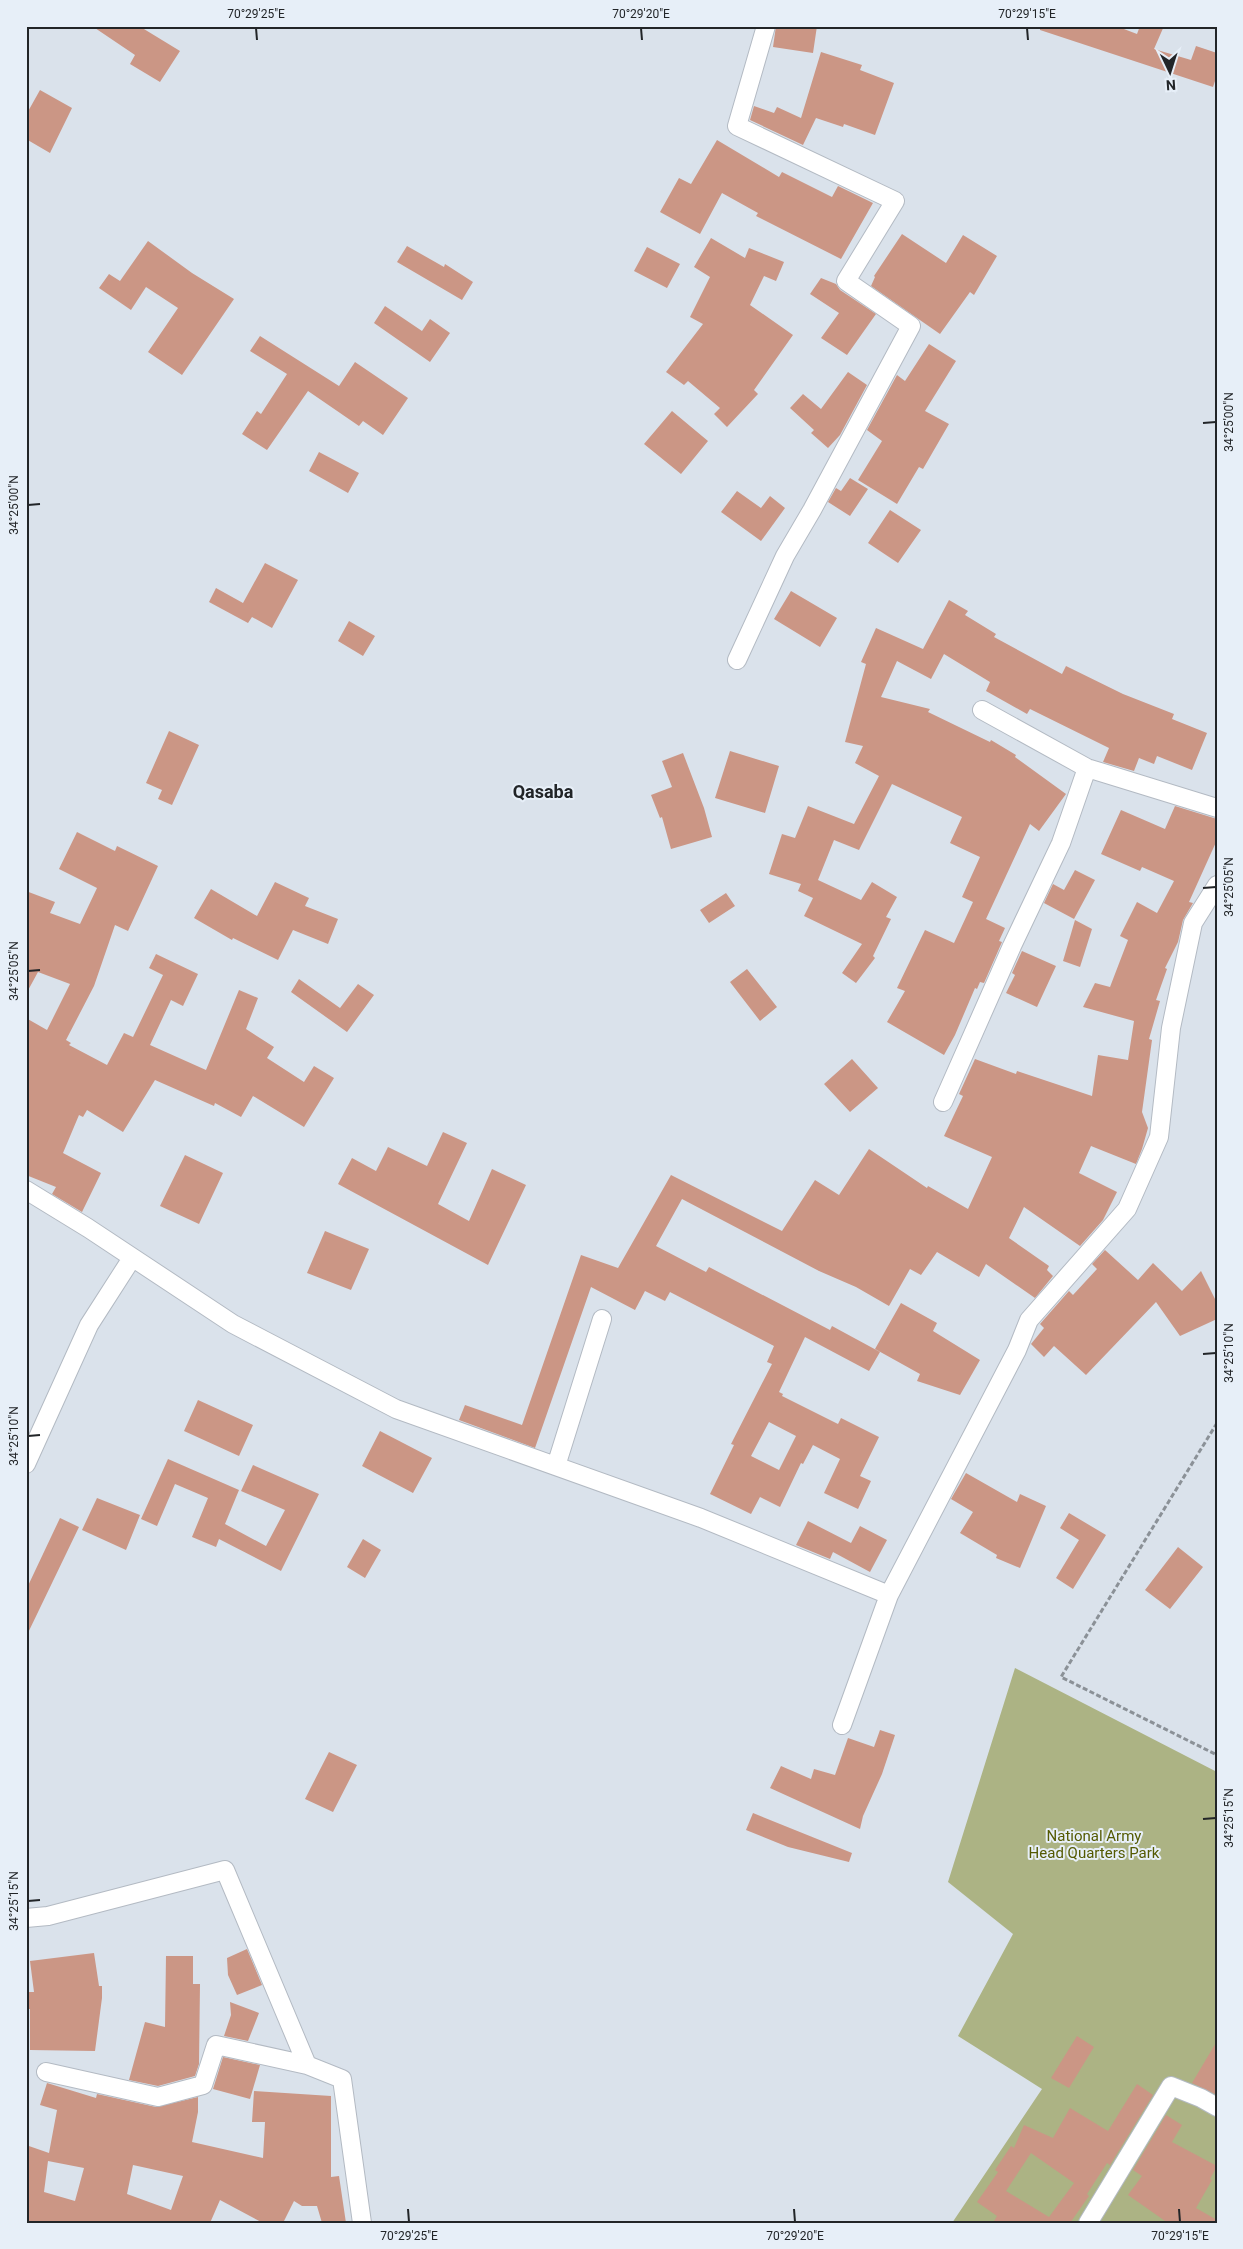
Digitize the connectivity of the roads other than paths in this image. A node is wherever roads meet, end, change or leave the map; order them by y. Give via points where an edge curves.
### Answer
1 (766, 26) edge
2 (737, 660) dead end
3 (982, 710) dead end
4 (1087, 768) junction
5 (1217, 808) edge
6 (1217, 885) edge
7 (943, 1102) dead end
8 (26, 1190) edge
9 (132, 1258) junction
10 (602, 1319) dead end
11 (26, 1464) edge
12 (556, 1466) junction
13 (889, 1595) junction
14 (842, 1725) dead end
15 (26, 1918) edge
16 (307, 2065) junction
17 (46, 2072) dead end
18 (1217, 2107) edge
19 (362, 2223) edge
20 (1088, 2223) edge

1 - 2 street via 737,126 895,201 846,281 911,326 785,556
3 - 4 street
4 - 5 street
4 - 7 street via 1061,843
6 - 13 street via 1193,923 1171,1028 1159,1137 1127,1209 1029,1320 1017,1350
8 - 9 street
9 - 11 street via 89,1325
9 - 12 street via 233,1324 396,1409
10 - 12 street
12 - 13 street via 701,1518
13 - 14 street
15 - 16 street via 48,1916 225,1870
16 - 17 street via 216,2045 203,2085 158,2097
16 - 19 street via 342,2079
18 - 20 street via 1170,2086

